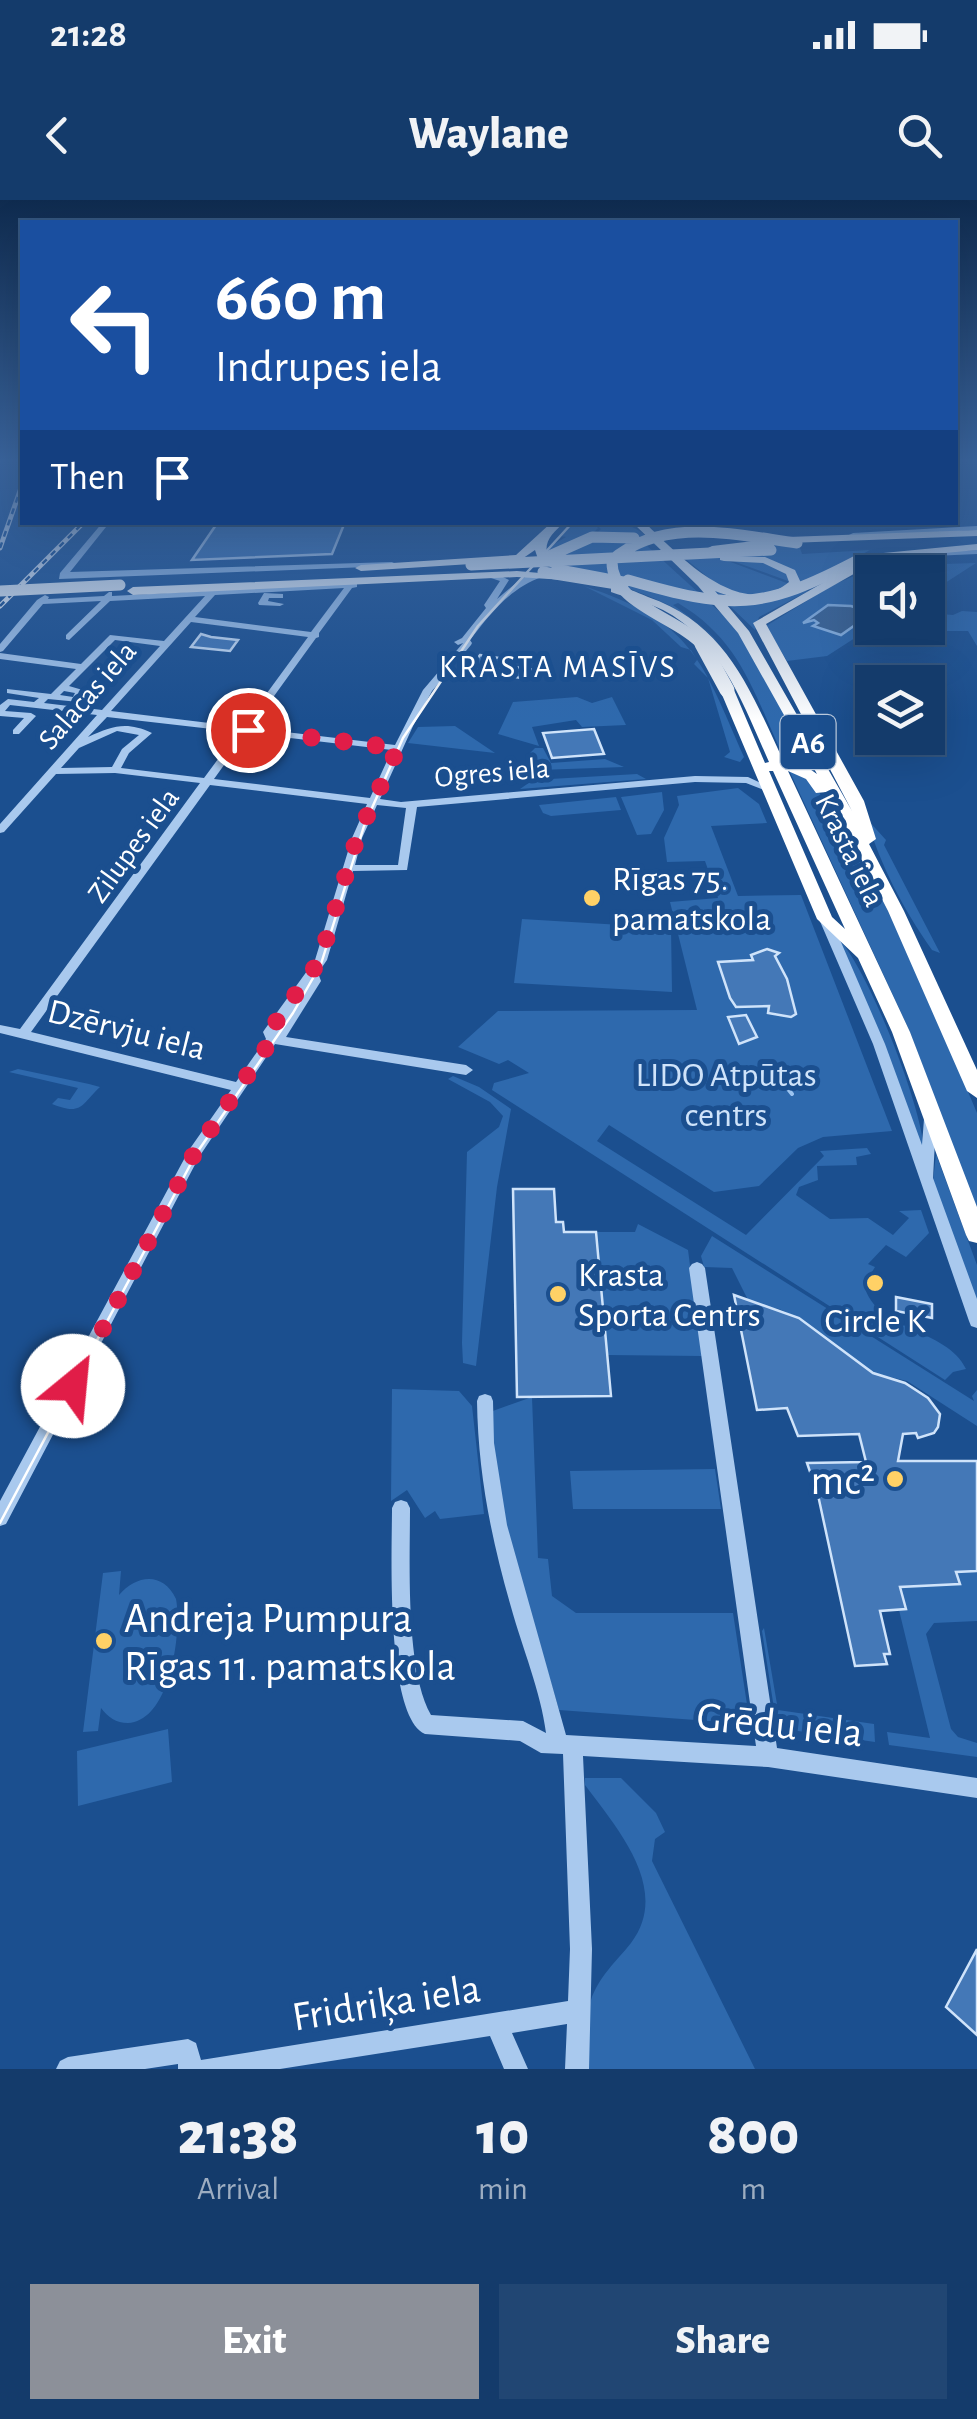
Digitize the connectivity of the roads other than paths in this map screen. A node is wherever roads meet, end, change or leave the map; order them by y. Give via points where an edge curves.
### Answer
1 (86, 547) edge
2 (532, 547) edge
3 (542, 547) edge
4 (546, 547) edge
5 (569, 547) edge
6 (629, 547) edge
7 (653, 547) edge
8 (664, 547) edge
9 (671, 547) edge
10 (770, 547) edge
11 (778, 547) edge
12 (786, 547) edge
13 (910, 547) edge
14 (929, 547) edge
15 (871, 555) edge
16 (881, 555) edge
17 (702, 558) junction
18 (855, 564) edge
19 (855, 565) edge
20 (472, 568) junction
21 (686, 568) junction
22 (396, 572) junction
23 (63, 575) junction
24 (539, 575) junction
25 (494, 576) junction
26 (596, 584) junction
27 (350, 586) junction
28 (118, 588) junction
29 (0, 595) edge
30 (210, 597) junction
31 (715, 599) junction
32 (40, 602) junction
33 (490, 608) junction
34 (148, 612) dead end
35 (731, 614) junction
36 (190, 619) junction
37 (316, 635) junction
38 (73, 638) dead end
39 (168, 644) junction
40 (771, 650) junction
41 (0, 653) edge
42 (81, 667) junction
43 (54, 694) junction
44 (746, 696) junction
45 (4, 704) edge
46 (37, 706) junction
47 (103, 713) junction
48 (248, 730) junction
49 (16, 732) dead end
50 (75, 747) junction
51 (398, 748) junction
52 (777, 766) junction
53 (759, 767) junction
54 (54, 770) junction
55 (115, 770) junction
56 (695, 779) junction
57 (210, 784) junction
58 (769, 789) junction
59 (371, 804) junction
60 (412, 804) junction
61 (797, 809) junction
62 (0, 830) edge
63 (348, 868) junction
64 (877, 875) junction
65 (811, 888) junction
66 (825, 918) junction
67 (870, 964) junction
68 (0, 1030) edge
69 (24, 1034) junction
70 (272, 1039) junction
71 (466, 1070) dead end
72 (239, 1087) junction
73 (977, 1091) edge
74 (927, 1102) junction
75 (928, 1180) junction
76 (977, 1235) edge
77 (697, 1268) dead end
78 (977, 1322) edge
79 (484, 1401) dead end
80 (401, 1508) dead end
81 (0, 1518) edge
82 (565, 1744) junction
83 (768, 1756) junction
84 (977, 1788) edge
85 (578, 2011) junction
86 (497, 2025) junction
87 (68, 2069) edge
88 (190, 2069) edge
89 (206, 2069) edge
90 (516, 2069) edge
91 (577, 2069) edge

1 - 23 street
2 - 20 highway via 520,558
3 - 26 highway, Krasta iela / A6 via 552,566
4 - 18 highway, bridge via 558,563 696,601 749,604 793,594
5 - 20 highway, bridge via 546,558
6 - 53 highway, bridge via 612,560 609,572 617,586 709,653
7 - 31 highway, bridge
8 - 21 highway, Krasta iela / A6
9 - 10 highway
11 - 20 highway, bridge
12 - 17 highway, bridge
13 - 15 highway
14 - 16 highway
17 - 20 highway, bridge
17 - 21 highway, bridge via 784,566 795,583 779,594 729,593
19 - 40 highway via 761,620 758,628
20 - 22 highway
20 - 25 highway
20 - 44 highway, bridge via 579,576 675,604 717,634
21 - 31 highway, Krasta iela / A6
22 - 27 street
22 - 28 highway
22 - 28 street
23 - 28 street
23 - 32 street
24 - 25 highway
24 - 26 highway
24 - 33 street
25 - 33 street via 505,580
26 - 44 highway, Krasta iela / A6 via 652,601 695,625
27 - 30 street via 283,599
27 - 37 street, Zilupes iela
28 - 29 highway, bridge
28 - 30 street
28 - 32 street
28 - 38 street
30 - 34 street via 156,602
30 - 36 street, Salacas iela
31 - 35 highway, Krasta iela / A6
32 - 41 street
33 - 51 street via 438,676
35 - 40 highway
35 - 64 highway, Krasta iela / A6
36 - 37 street
36 - 39 street, Salacas iela
37 - 48 street, Zilupes iela
39 - 42 street via 113,637
39 - 47 street, Salacas iela
40 - 64 highway via 856,801
41 - 42 street
42 - 43 street
43 - 45 street
43 - 46 street
44 - 52 highway, Krasta iela / A6
45 - 46 street
45 - 49 street via 31,716
46 - 47 street
47 - 48 street
47 - 50 street, Salacas iela
48 - 51 street
48 - 57 street, Zilupes iela
50 - 54 street, Salacas iela
50 - 55 street via 116,728 147,733
51 - 59 street
52 - 53 highway
52 - 61 highway, Krasta iela / A6
52 - 64 highway via 812,774
53 - 56 street, Ogres iela
53 - 58 highway
54 - 55 street, Ogres iela
54 - 62 street, Salacas iela
55 - 57 street, Ogres iela
56 - 58 street, Ogres iela via 748,780
56 - 60 street, Ogres iela
57 - 59 street, Ogres iela
57 - 69 street, Zilupes iela
58 - 65 highway
59 - 60 street, Ogres iela
59 - 63 street
60 - 63 street via 403,868
61 - 65 highway via 810,853
61 - 67 highway, Krasta iela / A6
63 - 70 street via 315,982
64 - 73 highway, Krasta iela / A6
65 - 66 highway
66 - 67 highway
66 - 75 street
67 - 74 highway, Krasta iela / A6
68 - 69 street, Dzērvju iela
69 - 72 street, Dzērvju iela
70 - 71 street
70 - 72 street
72 - 81 street via 194,1154
74 - 75 street
74 - 76 highway, Krasta iela / A6
75 - 78 street
77 - 83 street
79 - 82 street via 503,1549
80 - 82 street, Grēdu iela via 402,1618 420,1718 440,1727 522,1731 540,1743
82 - 83 street, Grēdu iela
82 - 85 street via 581,1949
83 - 84 street, Grēdu iela
85 - 86 street, Fridriķa iela
85 - 91 street
86 - 89 street, Fridriķa iela
86 - 90 street
87 - 88 street via 188,2051

